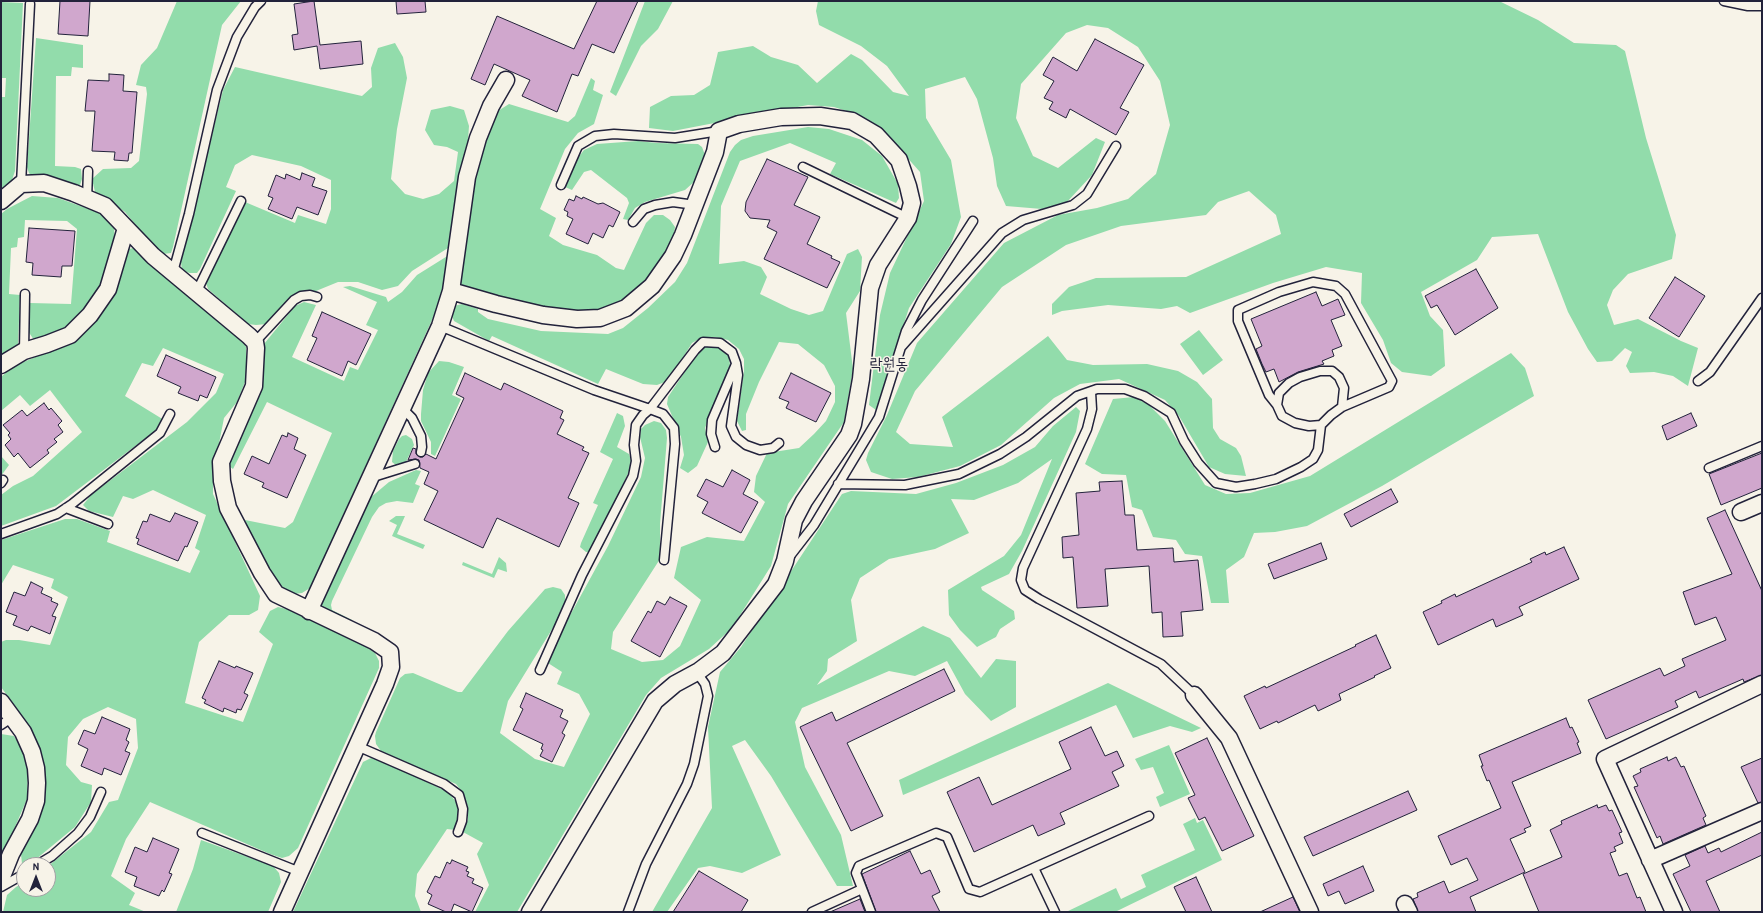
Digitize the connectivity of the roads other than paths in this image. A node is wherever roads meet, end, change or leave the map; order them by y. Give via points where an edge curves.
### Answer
1 (261, 1) edge
2 (1724, 1) edge
3 (1747, 3) edge
4 (30, 4) dead end
5 (1762, 6) edge
6 (506, 80) dead end
7 (719, 131) junction
8 (1116, 146) dead end
9 (803, 167) dead end
10 (88, 171) dead end
11 (21, 184) junction
12 (560, 185) dead end
13 (87, 199) junction
14 (1, 201) edge
15 (241, 201) dead end
16 (695, 205) junction
17 (908, 218) junction
18 (973, 221) dead end
19 (633, 222) dead end
20 (126, 228) junction
21 (173, 272) junction
22 (197, 291) junction
23 (451, 291) junction
24 (25, 294) dead end
25 (318, 297) dead end
26 (1762, 298) edge
27 (440, 326) junction
28 (255, 342) junction
29 (900, 348) junction
30 (24, 351) junction
31 (736, 363) junction
32 (1, 365) edge
33 (1698, 381) dead end
34 (1091, 392) junction
35 (1277, 405) junction
36 (402, 408) junction
37 (1342, 408) junction
38 (650, 409) junction
39 (170, 414) dead end
40 (1321, 425) junction
41 (779, 443) dead end
42 (1762, 446) edge
43 (715, 447) dead end
44 (421, 452) dead end
45 (415, 464) dead end
46 (1709, 468) dead end
47 (370, 479) junction
48 (838, 484) junction
49 (1762, 503) edge
50 (66, 508) junction
51 (1741, 512) dead end
52 (108, 524) dead end
53 (1, 534) edge
54 (664, 560) dead end
55 (785, 561) junction
56 (309, 611) junction
57 (540, 670) dead end
58 (694, 674) junction
59 (1762, 684) edge
60 (1194, 695) joint
61 (1, 702) edge
62 (7, 721) edge
63 (357, 746) junction
64 (101, 792) dead end
65 (1762, 811) edge
66 (1149, 816) dead end
67 (458, 832) dead end
68 (202, 833) dead end
69 (50, 857) edge
70 (1650, 860) junction
71 (1034, 868) junction
72 (300, 872) junction
73 (1, 879) edge
74 (16, 879) edge
75 (1, 887) edge
76 (862, 889) junction
77 (282, 912) edge
78 (530, 912) edge
79 (628, 912) edge
80 (812, 912) edge
81 (871, 912) edge
82 (1055, 912) edge
83 (1310, 912) edge
84 (1674, 912) edge

1 - 21 lane via 237,37 217,90
2 - 3 lane
3 - 5 lane
4 - 11 lane
6 - 23 street via 491,106 478,138 467,177
7 - 12 lane via 675,138 614,134 594,136 578,146
7 - 16 street via 715,152
7 - 17 street via 739,124 782,117 820,116 852,121 876,135 899,160 912,203
8 - 29 lane via 1088,194 1074,205 1023,220 1002,233
9 - 17 lane
10 - 13 lane
11 - 13 street via 44,183
11 - 14 street
13 - 20 street via 105,206
15 - 22 lane
16 - 19 lane via 673,202 655,205 644,209
16 - 23 street via 683,235 652,286 626,308 600,318 577,319 543,315
17 - 55 street via 878,265 870,288 862,379 853,424 849,435 794,520
18 - 29 lane via 922,300
20 - 21 street
20 - 30 street via 108,289 90,315 70,335
21 - 22 street
22 - 28 street
23 - 27 street
24 - 30 lane
25 - 28 lane via 301,296 294,300
26 - 33 lane via 1710,372
27 - 36 street
27 - 38 lane via 594,390
28 - 56 street via 254,386 221,462 222,481 228,508 276,594
29 - 48 lane via 879,417
30 - 32 street
31 - 38 lane via 732,352 720,343 703,342
31 - 41 lane via 738,375 731,426 736,437 746,445 760,450 772,448
31 - 43 lane via 712,420 711,434
34 - 40 lane via 1097,389 1125,389 1144,396 1171,413 1198,463 1216,483 1236,487 1276,479 1313,459 1318,450
34 - 48 lane via 1077,396 1026,437 1000,454 959,474 905,485
34 - 60 lane via 1092,409 1087,429 1023,568 1021,580 1025,590 1039,599 1161,664
35 - 37 lane via 1279,393 1289,383 1320,371 1332,371 1339,377 1344,388
35 - 37 lane via 1269,395 1238,321 1238,310 1278,292 1313,282 1336,286 1346,294 1392,381 1389,387
35 - 40 lane via 1282,416 1295,423
36 - 44 lane via 412,418 421,436
36 - 47 street
37 - 40 lane
38 - 54 lane via 663,414 674,428
38 - 57 lane via 636,425 636,461 633,476 582,575
39 - 50 lane via 160,433
42 - 46 lane
45 - 47 lane
47 - 56 street
48 - 55 lane via 814,525
49 - 51 street
50 - 52 lane
50 - 53 lane via 57,514
55 - 58 street via 776,584 723,653
56 - 63 street via 390,652 391,667
58 - 78 street via 675,684 655,701
58 - 79 lane via 705,684 708,696 694,764 646,864
59 - 70 street via 1605,759
60 - 83 street via 1229,738
61 - 62 street
62 - 73 street via 23,732 32,752 36,768 36,801
63 - 67 lane via 444,784 459,795 463,808
63 - 72 street
64 - 69 lane via 90,818 78,833
65 - 70 street
66 - 71 lane
68 - 72 lane
70 - 84 street
71 - 76 lane via 980,892 969,889 947,837 936,833 859,866 856,873
71 - 82 lane
72 - 77 street
74 - 75 lane
76 - 80 lane
76 - 81 lane

